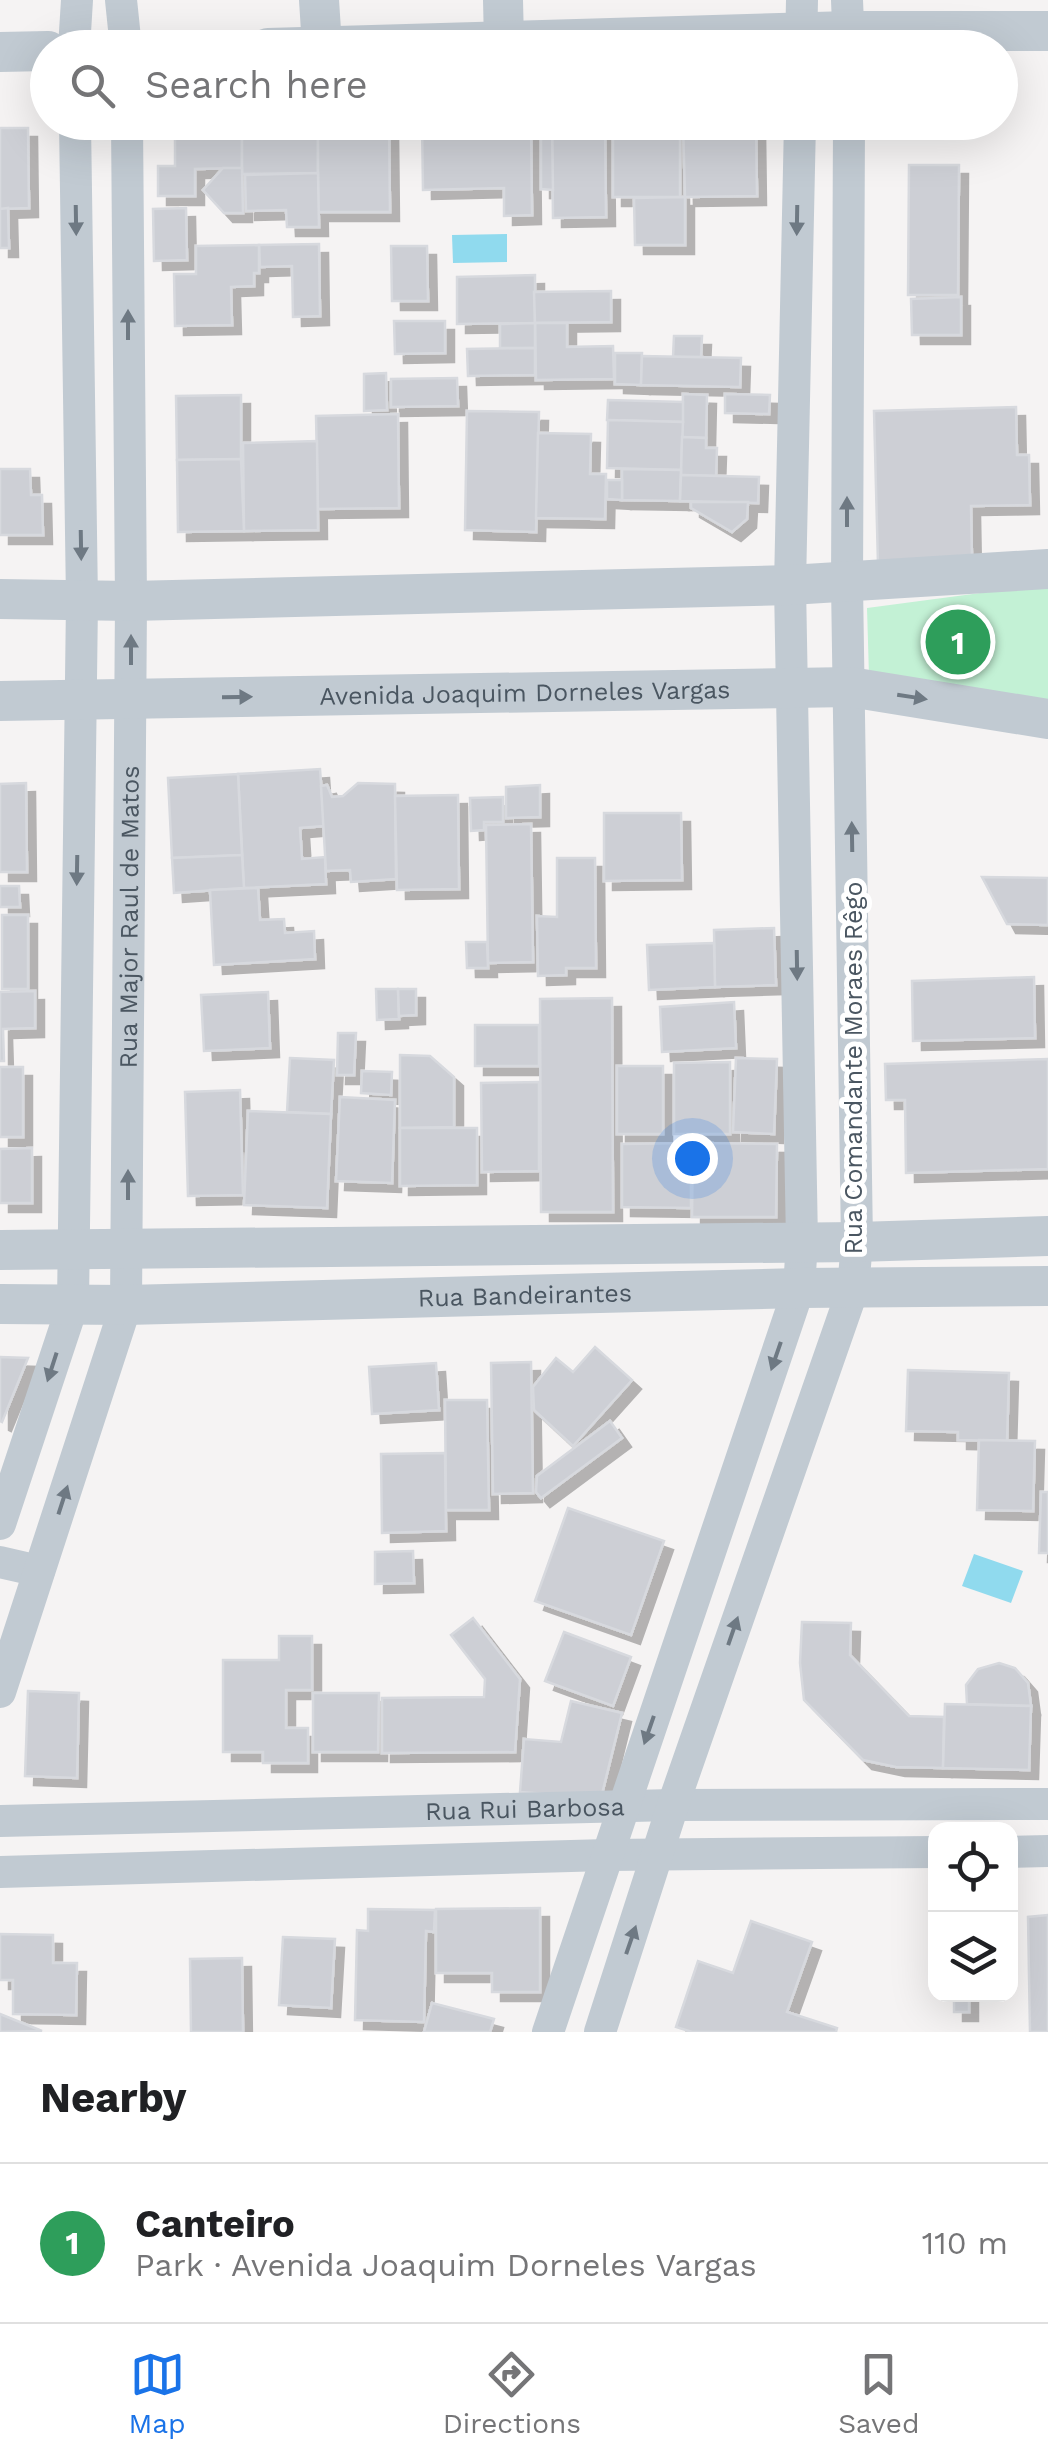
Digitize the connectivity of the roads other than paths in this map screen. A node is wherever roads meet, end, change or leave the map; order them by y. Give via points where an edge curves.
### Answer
1 (78, 0) edge
2 (121, 0) edge
3 (319, 0) edge
4 (504, 0) edge
5 (848, 26) edge
6 (802, 27) edge
7 (76, 30) edge
8 (124, 30) edge
9 (321, 30) edge
10 (504, 30) edge
11 (742, 30) edge
12 (1008, 30) edge
13 (1018, 30) edge
14 (1048, 31) edge
15 (30, 51) edge
16 (0, 52) edge
17 (75, 140) edge
18 (127, 140) edge
19 (800, 140) edge
20 (848, 140) edge
21 (1048, 569) edge
22 (847, 584) junction
23 (790, 585) junction
24 (0, 600) edge
25 (82, 601) junction
26 (131, 602) junction
27 (850, 686) junction
28 (791, 687) junction
29 (79, 700) junction
30 (130, 700) junction
31 (0, 701) edge
32 (1048, 720) edge
33 (76, 984) junction
34 (129, 987) junction
35 (1048, 1236) edge
36 (802, 1242) junction
37 (856, 1242) junction
38 (575, 1244) junction
39 (433, 1246) junction
40 (128, 1248) junction
41 (0, 1250) edge
42 (74, 1250) junction
43 (1048, 1286) edge
44 (799, 1288) junction
45 (852, 1290) junction
46 (576, 1294) junction
47 (433, 1297) junction
48 (0, 1304) edge
49 (73, 1304) junction
50 (126, 1306) junction
51 (0, 1524) edge
52 (714, 1540) junction
53 (761, 1553) junction
54 (0, 1562) edge
55 (40, 1571) junction
56 (0, 1692) edge
57 (1048, 1804) edge
58 (673, 1805) junction
59 (623, 1806) junction
60 (280, 1815) junction
61 (1003, 1817) edge
62 (0, 1821) edge
63 (1048, 1851) edge
64 (928, 1852) edge
65 (1018, 1852) edge
66 (659, 1854) junction
67 (608, 1855) junction
68 (280, 1864) junction
69 (0, 1872) edge
70 (548, 2032) edge
71 (600, 2032) edge

1 - 7 street
2 - 8 street
3 - 9 street
4 - 10 street
5 - 6 street
5 - 12 street
6 - 11 street
13 - 14 street
15 - 16 street
17 -> 25 street, Rua Major Raul de Matos
26 -> 18 street, Rua Major Raul de Matos
19 -> 23 street, Rua Comandante Moraes Rêgo
22 -> 20 street, Rua Comandante Moraes Rêgo
21 - 22 street
22 - 23 street
22 - 27 street, Rua Comandante Moraes Rêgo
23 - 26 street
23 - 28 street, Rua Comandante Moraes Rêgo
24 - 25 street
25 - 26 street
25 - 29 street, Rua Major Raul de Matos
30 -> 26 street, Rua Major Raul de Matos
27 - 28 street, Avenida Joaquim Dorneles Vargas
27 -> 32 street, Avenida Joaquim Dorneles Vargas
37 -> 27 street, Rua Comandante Moraes Rêgo
30 -> 28 street, Avenida Joaquim Dorneles Vargas
28 -> 36 street, Rua Comandante Moraes Rêgo
29 - 30 street, Avenida Joaquim Dorneles Vargas
29 - 31 street, Avenida Joaquim Dorneles Vargas
29 -> 33 street, Rua Major Raul de Matos
30 - 34 street, Rua Major Raul de Matos
33 - 34 street
33 - 42 street, Rua Major Raul de Matos
40 -> 34 street, Rua Major Raul de Matos
35 - 37 street, Rua Bandeirantes
36 - 37 street, Rua Bandeirantes
36 - 38 street, Rua Bandeirantes
36 - 44 street, Rua Comandante Moraes Rêgo
37 - 45 street, Rua Comandante Moraes Rêgo
38 - 39 street, Rua Bandeirantes
38 - 46 street
39 - 40 street, Rua Bandeirantes
39 - 47 street
40 - 42 street, Rua Bandeirantes
40 - 50 street, Rua Major Raul de Matos
41 - 42 street, Rua Bandeirantes
42 - 49 street, Rua Major Raul de Matos
43 - 45 street, Rua Bandeirantes
44 - 45 street, Rua Bandeirantes
44 - 46 street, Rua Bandeirantes
44 -> 52 street, Rua Comandante Moraes Rêgo
45 - 53 street, Rua Comandante Moraes Rêgo
46 - 47 street, Rua Bandeirantes
47 - 50 street, Rua Bandeirantes
48 - 49 street, Rua Bandeirantes
49 - 50 street, Rua Bandeirantes
49 -> 51 street, Rua Major Raul de Matos
55 -> 50 street, Rua Major Raul de Matos
52 - 53 street
52 -> 59 street, Rua Comandante Moraes Rêgo
58 -> 53 street, Rua Comandante Moraes Rêgo
54 - 55 street
55 - 56 street, Rua Major Raul de Matos
57 - 61 street, Rua Rui Barbosa
58 - 59 street, Rua Rui Barbosa
58 - 61 street, Rua Rui Barbosa
58 - 66 street, Rua Comandante Moraes Rêgo
59 - 60 street, Rua Rui Barbosa
59 - 67 street, Rua Comandante Moraes Rêgo
60 - 62 street, Rua Rui Barbosa
60 - 68 street
63 - 65 street
64 - 66 street, Rua Rui Barbosa
66 - 67 street, Rua Rui Barbosa
71 -> 66 street, Rua Comandante Moraes Rêgo
67 - 68 street, Rua Rui Barbosa
67 - 70 street, Rua Comandante Moraes Rêgo
68 - 69 street, Rua Rui Barbosa

